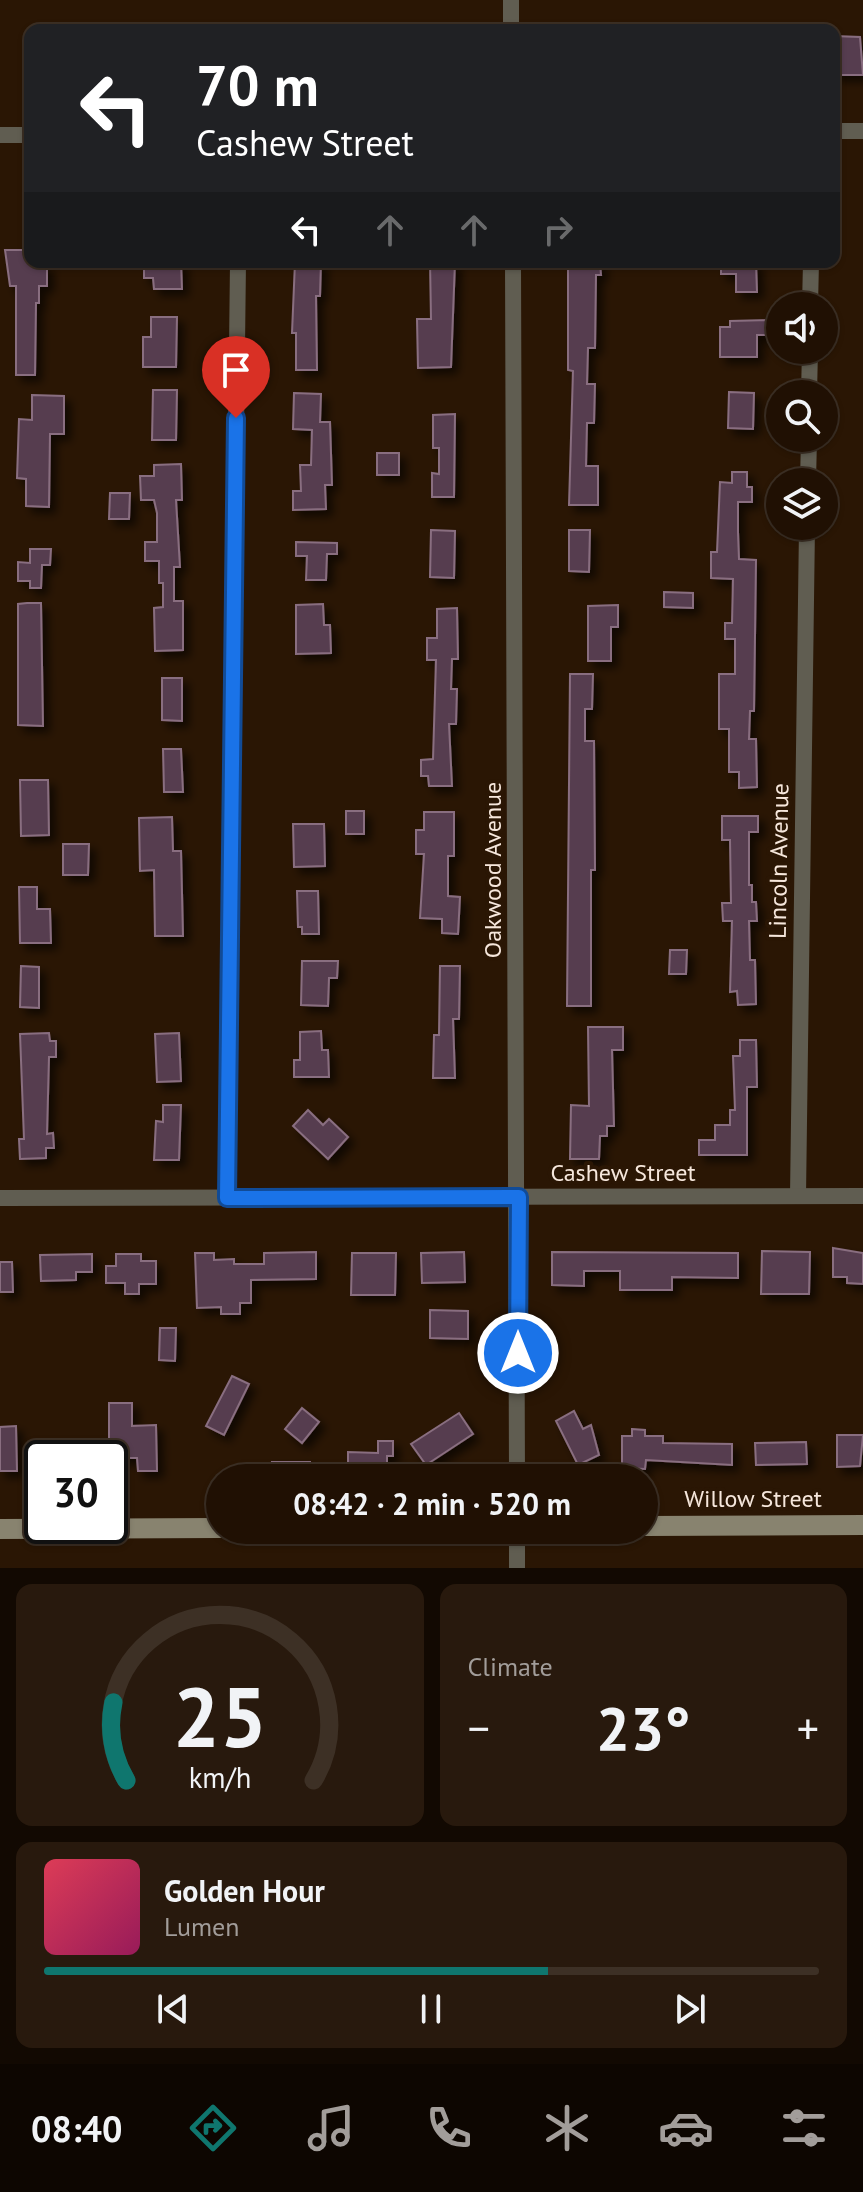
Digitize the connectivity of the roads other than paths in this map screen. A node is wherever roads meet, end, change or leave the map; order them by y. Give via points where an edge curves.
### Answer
1 (511, 0) edge
2 (511, 24) edge
3 (840, 131) edge
4 (863, 131) edge
5 (0, 135) edge
6 (24, 135) edge
7 (238, 268) edge
8 (513, 268) edge
9 (811, 268) edge
10 (810, 292) edge
11 (807, 540) edge
12 (798, 1196) junction
13 (863, 1196) edge
14 (519, 1197) junction
15 (0, 1198) edge
16 (227, 1198) junction
17 (517, 1464) edge
18 (863, 1525) edge
19 (658, 1526) edge
20 (206, 1528) edge
21 (0, 1529) edge
22 (517, 1544) edge
23 (517, 1568) edge

1 - 2 street
3 - 4 street
5 - 6 street
7 - 16 street
8 - 14 street, Oakwood Avenue
9 - 10 street
11 - 12 street, Lincoln Avenue
12 - 13 street, Cashew Street
12 - 14 street, Cashew Street
14 - 16 street, Cashew Street
14 - 17 street, Oakwood Avenue
15 - 16 street, Cashew Street
18 - 19 street, Willow Street
20 - 21 street
22 - 23 street

